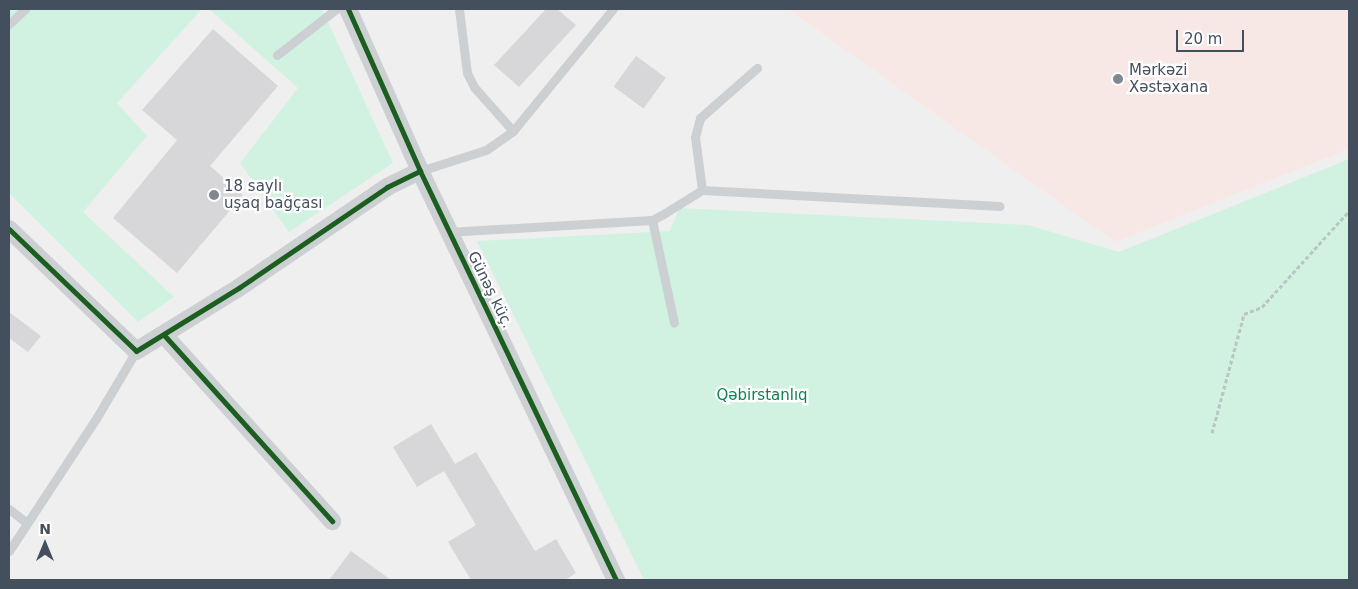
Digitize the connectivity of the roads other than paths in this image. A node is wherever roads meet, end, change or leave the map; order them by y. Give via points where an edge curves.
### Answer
1 (25, 9) edge
2 (336, 9) edge
3 (348, 9) edge
4 (459, 9) edge
5 (613, 9) edge
6 (9, 24) edge
7 (277, 55) dead end
8 (756, 68) dead end
9 (513, 131) junction
10 (420, 171) junction
11 (702, 190) junction
12 (1000, 206) dead end
13 (652, 220) junction
14 (9, 229) edge
15 (448, 232) junction
16 (674, 323) dead end
17 (164, 336) junction
18 (136, 351) junction
19 (9, 509) edge
20 (332, 521) dead end
21 (27, 523) junction
22 (9, 550) edge
23 (616, 580) edge

1 - 6 lane
2 - 7 lane
3 - 10 street, Günəş küç.
4 - 9 lane via 467,74 474,87
5 - 9 lane
8 - 11 lane via 700,118 695,137
9 - 10 lane via 486,150
10 - 15 street, Günəş küç.
10 - 17 street via 387,186
11 - 12 lane
11 - 13 lane
13 - 15 lane
13 - 16 lane
14 - 18 street
15 - 23 street, Günəş küç.
17 - 18 street
17 - 20 street
18 - 21 lane
19 - 21 lane
21 - 22 lane

